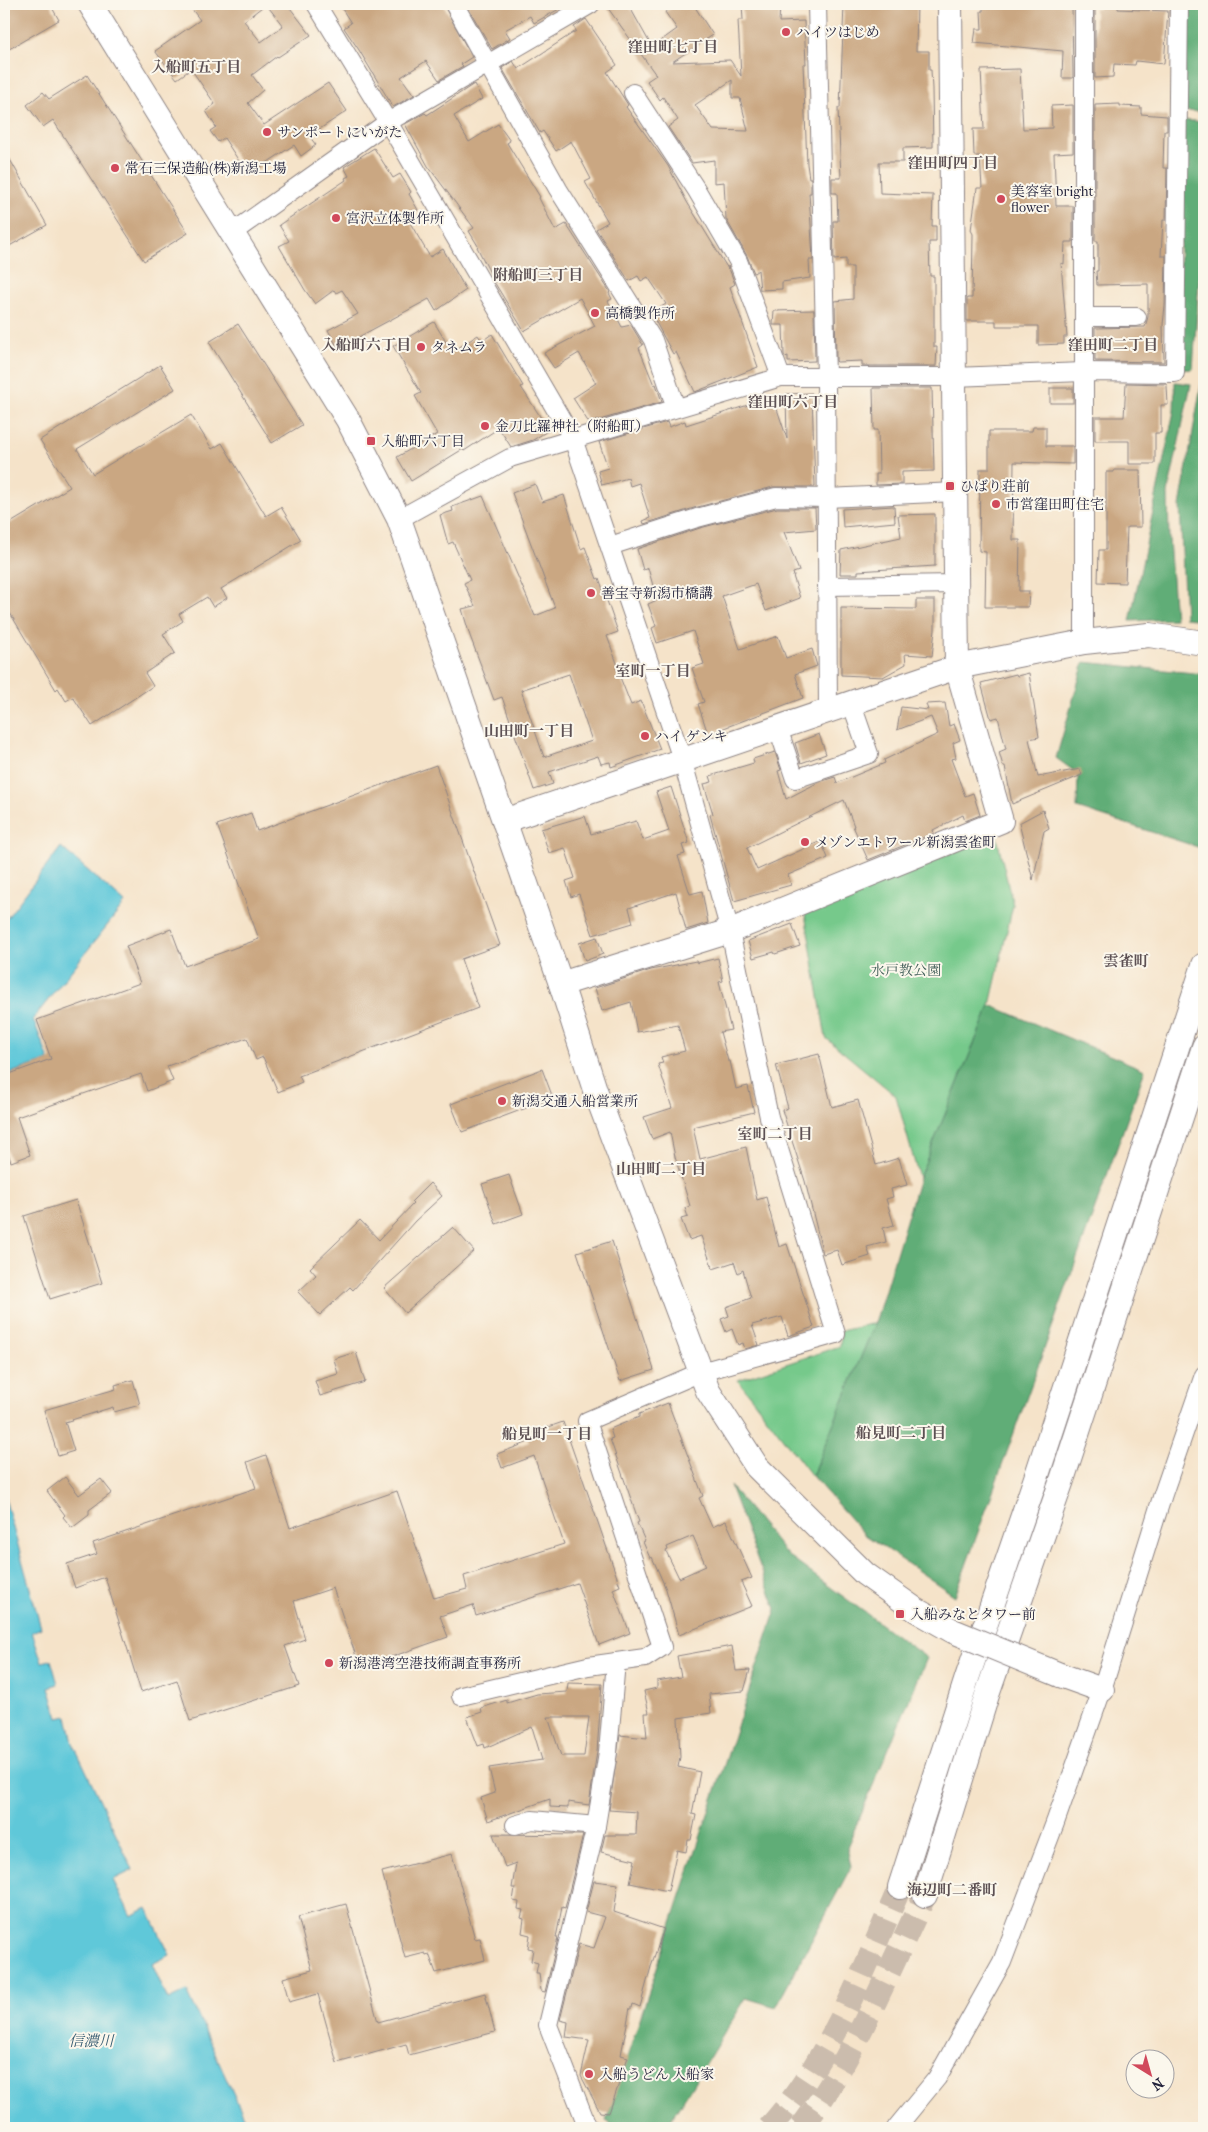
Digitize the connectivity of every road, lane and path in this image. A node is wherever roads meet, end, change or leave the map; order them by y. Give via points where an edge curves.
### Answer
1 (90, 4) edge
2 (316, 4) edge
3 (454, 4) edge
4 (817, 4) edge
5 (950, 4) edge
6 (1084, 4) edge
7 (1179, 4) edge
8 (586, 5) edge
9 (488, 65) junction
10 (633, 93) dead end
11 (388, 122) junction
12 (232, 233) junction
13 (1084, 317) junction
14 (1137, 317) dead end
15 (1084, 372) junction
16 (826, 376) junction
17 (781, 377) junction
18 (954, 377) junction
19 (676, 408) junction
20 (574, 439) junction
21 (956, 492) junction
22 (827, 498) junction
23 (399, 519) junction
24 (610, 546) junction
25 (957, 584) junction
26 (827, 586) junction
27 (1084, 642) junction
28 (1204, 643) edge
29 (957, 667) junction
30 (851, 702) junction
31 (828, 710) junction
32 (778, 728) junction
33 (682, 759) junction
34 (504, 821) junction
35 (730, 931) junction
36 (1204, 965) edge
37 (561, 984) junction
38 (1204, 1047) edge
39 (701, 1372) junction
40 (1204, 1374) edge
41 (616, 1662) junction
42 (1102, 1690) junction
43 (461, 1696) dead end
44 (515, 1825) dead end
45 (596, 1826) junction
46 (900, 1887) tunnel mouth
47 (924, 1895) tunnel mouth
48 (588, 2128) edge
49 (896, 2128) edge

1 - 12 street
2 - 11 street
3 - 9 street
4 - 16 street
5 - 18 street
6 - 13 street
7 - 15 street via 1175,373
8 - 9 street
9 - 11 street
9 - 19 street via 558,189 653,340
10 - 17 street via 696,189 738,261
11 - 12 street
11 - 20 street
12 - 23 street via 348,420
13 - 14 street
13 - 15 street
15 - 18 street
15 - 27 street
16 - 17 street
16 - 18 street
16 - 22 street
17 - 19 street
18 - 21 street
19 - 20 street
20 - 23 street via 510,458
20 - 24 street
21 - 22 street
21 - 25 street
22 - 24 street via 765,500
22 - 26 street
23 - 34 street
24 - 33 street
25 - 26 street
25 - 29 street
26 - 31 street
27 - 28 street via 1149,635
27 - 29 street
29 - 30 street
29 - 35 street via 1001,820
30 - 31 street
30 - 32 street via 869,754 795,779
31 - 32 street
32 - 33 street
33 - 34 street
33 - 35 street
34 - 37 street
35 - 37 street
35 - 39 street via 769,1117 836,1334
36 - 46 street via 1037,1475 966,1678
37 - 39 street via 595,1090
38 - 47 street via 1062,1480 987,1695
39 - 41 street via 587,1421 662,1647 644,1658
39 - 42 street, bridge via 708,1391 757,1466 865,1574 953,1631
40 - 42 street
41 - 43 street
41 - 45 street via 608,1752
42 - 49 street via 1002,1962 937,2078
44 - 45 street via 532,1820
45 - 48 street via 548,2025

